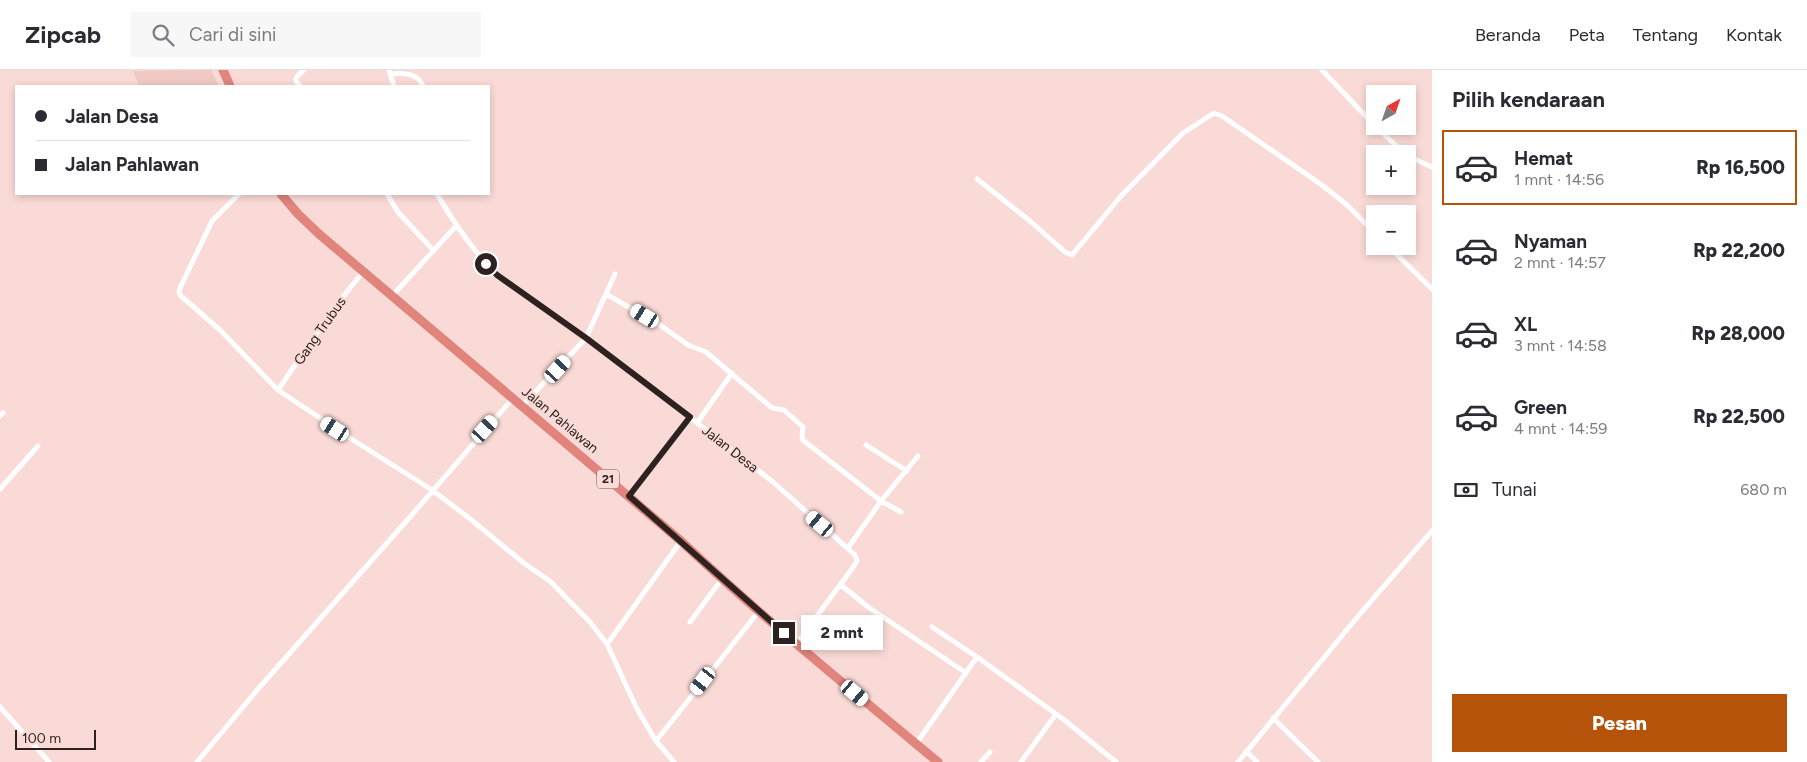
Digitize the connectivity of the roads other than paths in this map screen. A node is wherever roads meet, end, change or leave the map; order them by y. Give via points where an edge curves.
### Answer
1 (222, 70) edge
2 (304, 70) edge
3 (1322, 70) edge
4 (389, 72) edge
5 (230, 85) edge
6 (299, 85) edge
7 (394, 85) edge
8 (423, 85) edge
9 (1366, 116) edge
10 (1385, 135) edge
11 (1395, 145) edge
12 (1416, 160) edge
13 (1432, 167) edge
14 (977, 179) dead end
15 (238, 195) edge
16 (282, 195) edge
17 (388, 195) edge
18 (438, 195) edge
19 (1366, 224) edge
20 (456, 226) junction
21 (433, 250) junction
22 (1397, 255) edge
23 (363, 272) junction
24 (615, 274) dead end
25 (1432, 289) edge
26 (606, 294) junction
27 (392, 296) junction
28 (586, 338) junction
29 (732, 374) junction
30 (278, 390) junction
31 (513, 398) junction
32 (522, 406) junction
33 (690, 417) junction
34 (698, 423) junction
35 (866, 445) dead end
36 (38, 446) dead end
37 (918, 456) dead end
38 (907, 471) junction
39 (0, 489) edge
40 (432, 490) junction
41 (629, 496) junction
42 (881, 501) junction
43 (901, 512) dead end
44 (1432, 531) edge
45 (681, 540) junction
46 (848, 548) junction
47 (722, 579) junction
48 (841, 585) junction
49 (759, 611) junction
50 (690, 622) dead end
51 (932, 627) dead end
52 (607, 644) junction
53 (797, 644) junction
54 (977, 657) junction
55 (966, 673) junction
56 (0, 707) edge
57 (1056, 714) junction
58 (1273, 718) junction
59 (656, 741) junction
60 (916, 744) junction
61 (990, 752) dead end
62 (1246, 752) junction
63 (49, 762) edge
64 (197, 762) edge
65 (674, 762) edge
66 (938, 762) edge
67 (981, 762) edge
68 (1021, 762) edge
69 (1116, 762) edge
70 (1238, 762) edge
71 (1257, 762) edge
72 (1318, 762) edge

1 - 5 highway
2 - 6 street via 296,76
3 - 9 street
4 - 7 street
4 - 8 street via 413,75
10 - 11 street
12 - 13 street
14 - 19 street via 1072,255 1121,196 1183,133 1214,113 1322,185
15 - 30 street via 212,221 179,293
16 - 23 highway, Jalan Pahlawan / 21 via 298,214
17 - 21 street via 406,223
18 - 20 street, Jalan Desa
20 - 21 street
20 - 28 street, Jalan Desa via 497,275
21 - 27 street
22 - 25 street
23 - 27 highway, Jalan Pahlawan / 21
23 - 30 street, Gang Trubus via 333,309
24 - 26 street
26 - 28 street
26 - 29 street via 688,345 706,352
27 - 31 highway, Jalan Pahlawan / 21
28 - 32 street
28 - 33 street, Jalan Desa
29 - 34 street
29 - 42 street via 772,408 783,409 794,418 803,427 804,441
30 - 40 street
31 - 32 highway, Jalan Pahlawan / 21
31 - 40 street
32 - 41 highway, Jalan Pahlawan / 21
33 - 34 street, Jalan Desa
33 - 41 street
34 - 46 street, Jalan Desa via 773,482
35 - 38 street
36 - 39 street
37 - 38 street
38 - 42 street
40 - 52 street via 550,581
40 - 64 street
41 - 45 highway, Jalan Pahlawan / 21
42 - 43 street
42 - 46 street
44 - 58 street
45 - 47 highway, Jalan Pahlawan / 21
45 - 52 street
46 - 48 street via 857,560
47 - 49 highway, Jalan Pahlawan / 21
47 - 50 street
48 - 53 street
48 - 55 street
49 - 53 highway, Jalan Pahlawan / 21
49 - 59 street
51 - 54 street
52 - 59 street via 637,709
53 - 60 highway, Jalan Pahlawan / 21
54 - 55 street
54 - 57 street
55 - 60 street
56 - 63 street
57 - 68 street
57 - 69 street
58 - 62 street
58 - 72 street
59 - 65 street
60 - 66 highway, Jalan Pahlawan / 21
61 - 67 street
62 - 70 street
62 - 71 street

